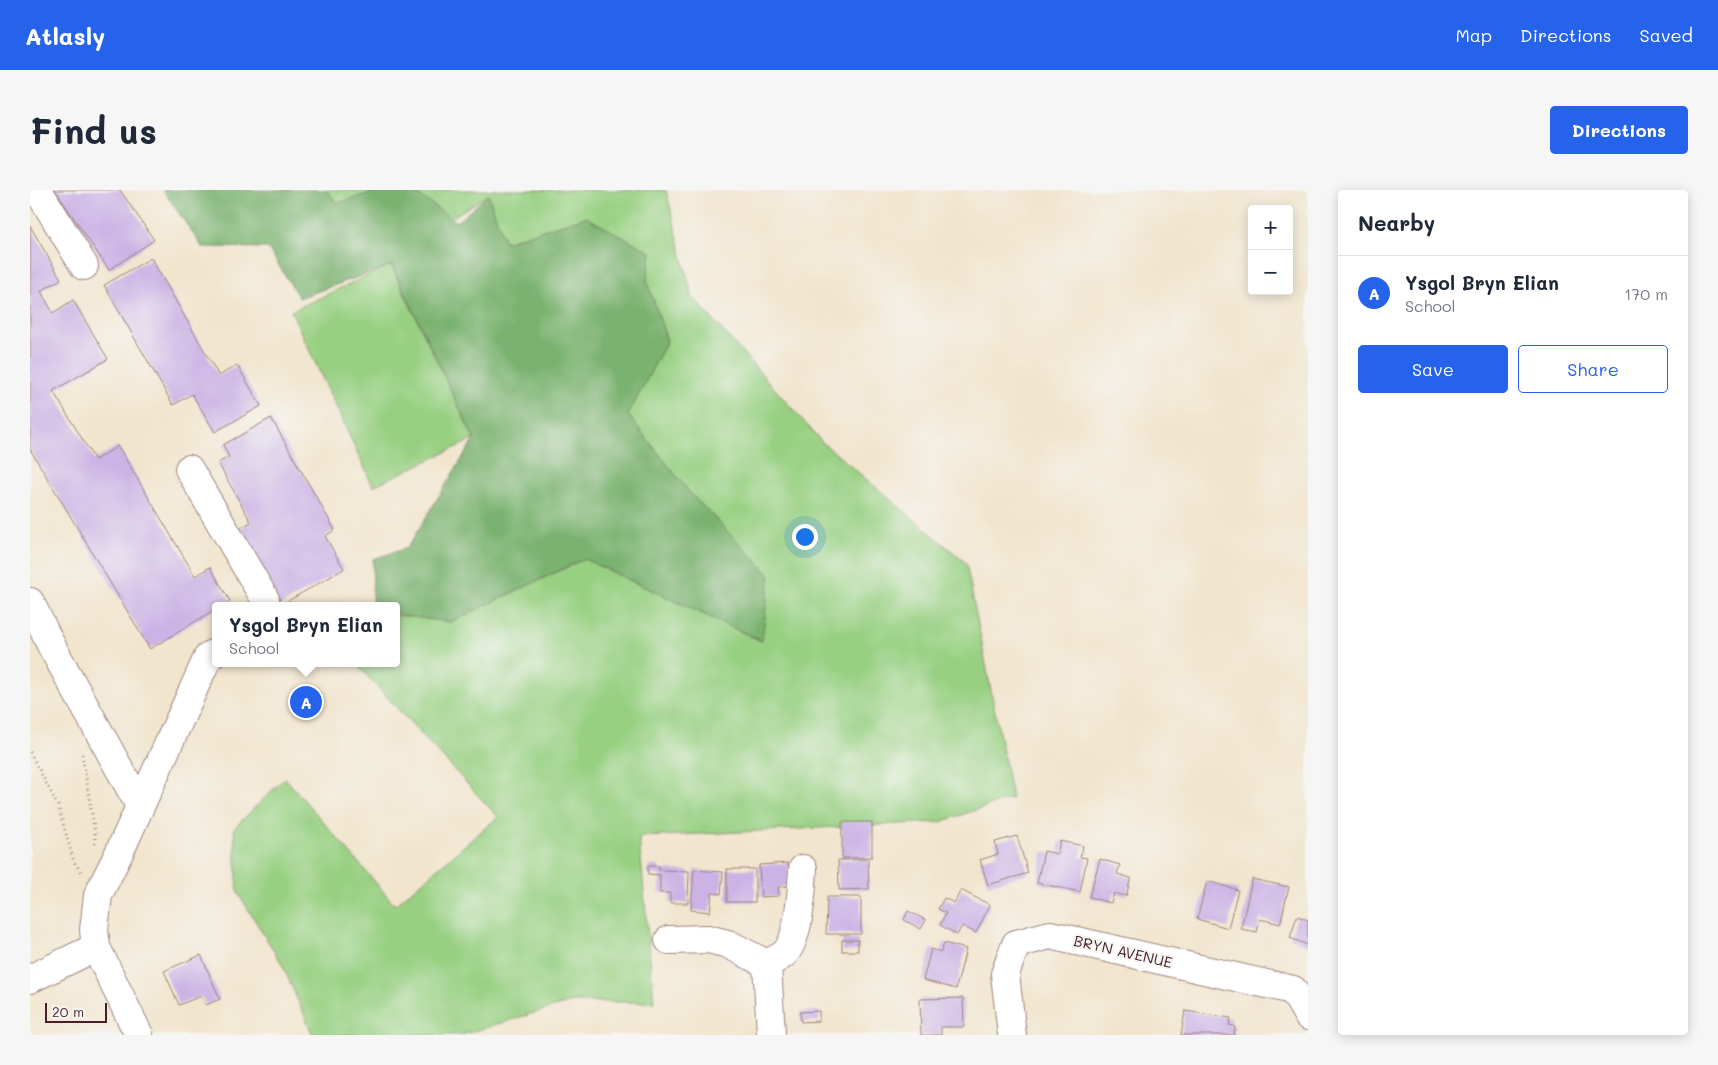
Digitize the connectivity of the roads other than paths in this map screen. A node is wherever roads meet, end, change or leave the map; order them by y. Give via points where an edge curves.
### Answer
1 (38, 190) edge
2 (84, 266) dead end
3 (188, 469) dead end
4 (30, 602) edge
5 (265, 602) edge
6 (212, 654) edge
7 (140, 806) junction
8 (803, 869) dead end
9 (669, 940) dead end
10 (96, 947) junction
11 (776, 958) junction
12 (30, 979) edge
13 (1308, 1016) edge
14 (139, 1035) edge
15 (771, 1035) edge
16 (1012, 1035) edge

1 - 2 street
3 - 5 street
4 - 7 street
6 - 7 street via 208,657
7 - 10 street via 98,894 94,930
8 - 11 street via 795,931
9 - 11 street via 715,940
10 - 12 street
10 - 14 street
11 - 15 street
13 - 16 street, BRYN AVENUE via 1292,990 1050,935 1016,944 1005,974

